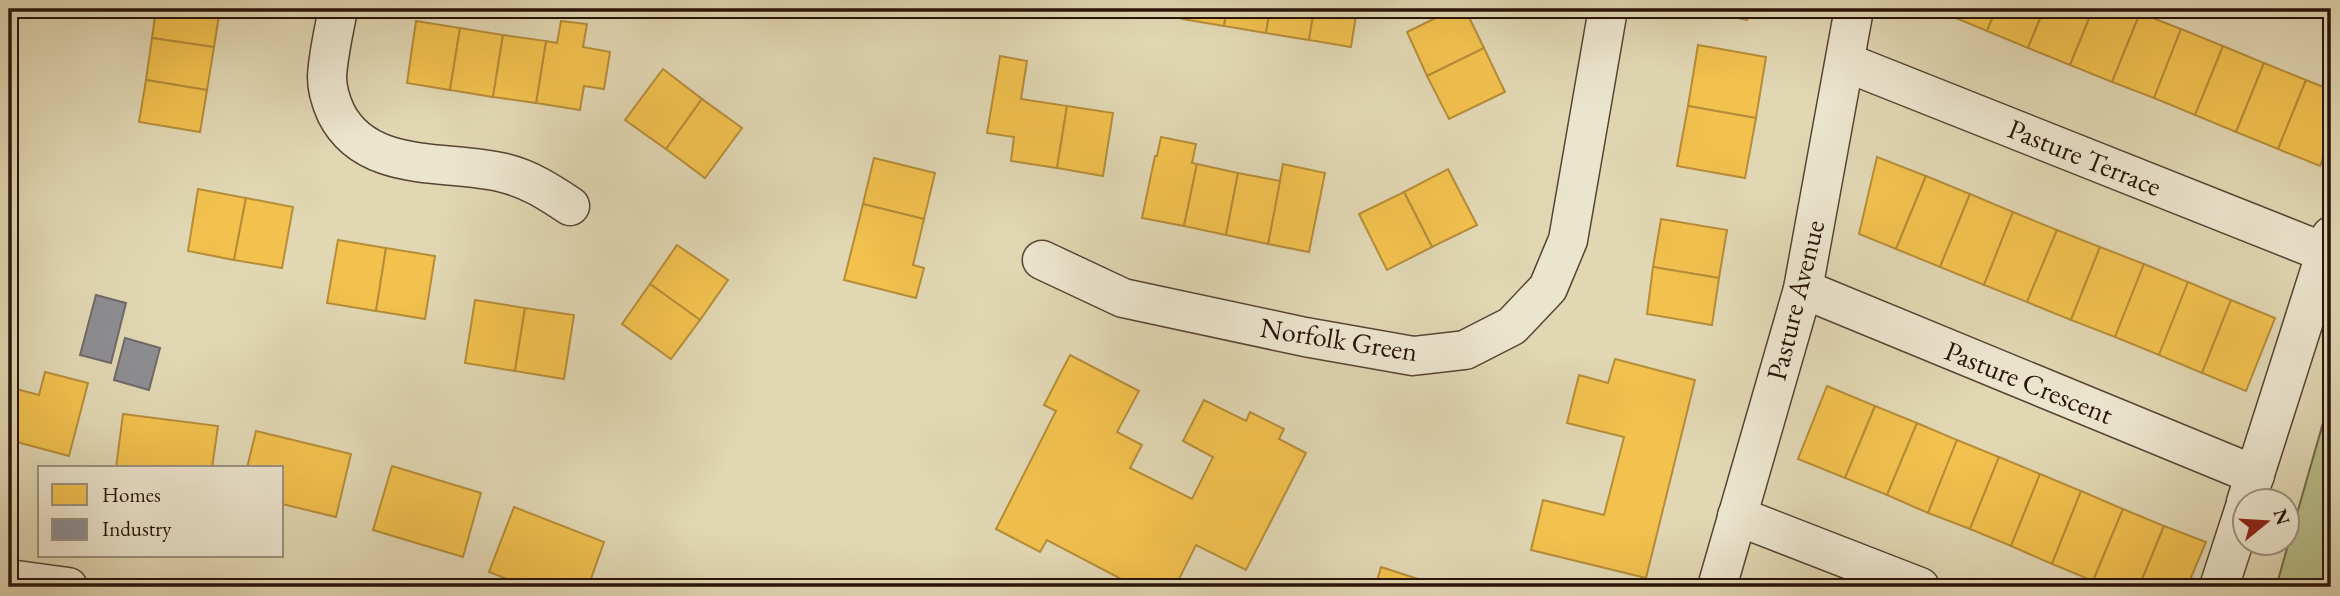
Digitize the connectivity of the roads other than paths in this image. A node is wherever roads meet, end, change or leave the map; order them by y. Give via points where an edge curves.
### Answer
1 (338, 9) edge
2 (1608, 9) edge
3 (1854, 9) edge
4 (1845, 62) junction
5 (570, 206) dead end
6 (2328, 244) edge
7 (1042, 260) dead end
8 (1803, 289) junction
9 (2236, 488) edge
10 (2251, 488) edge
11 (1737, 516) junction
12 (2232, 547) edge
13 (9, 579) edge
14 (68, 587) edge
15 (1717, 587) edge
16 (1920, 587) edge
17 (2219, 587) edge

1 - 5 street via 327,78 336,113 359,141 402,159 504,173 541,186
2 - 7 street, Norfolk Green via 1568,240 1548,288 1512,326 1465,350 1413,356 1279,332 1123,298
3 - 4 street, Pasture Avenue
4 - 6 street, Pasture Terrace
4 - 8 street, Pasture Avenue
6 - 10 street
8 - 9 street, Pasture Crescent
8 - 11 street, Pasture Avenue
11 - 15 street, Pasture Avenue
11 - 16 street
12 - 17 street
13 - 14 street

